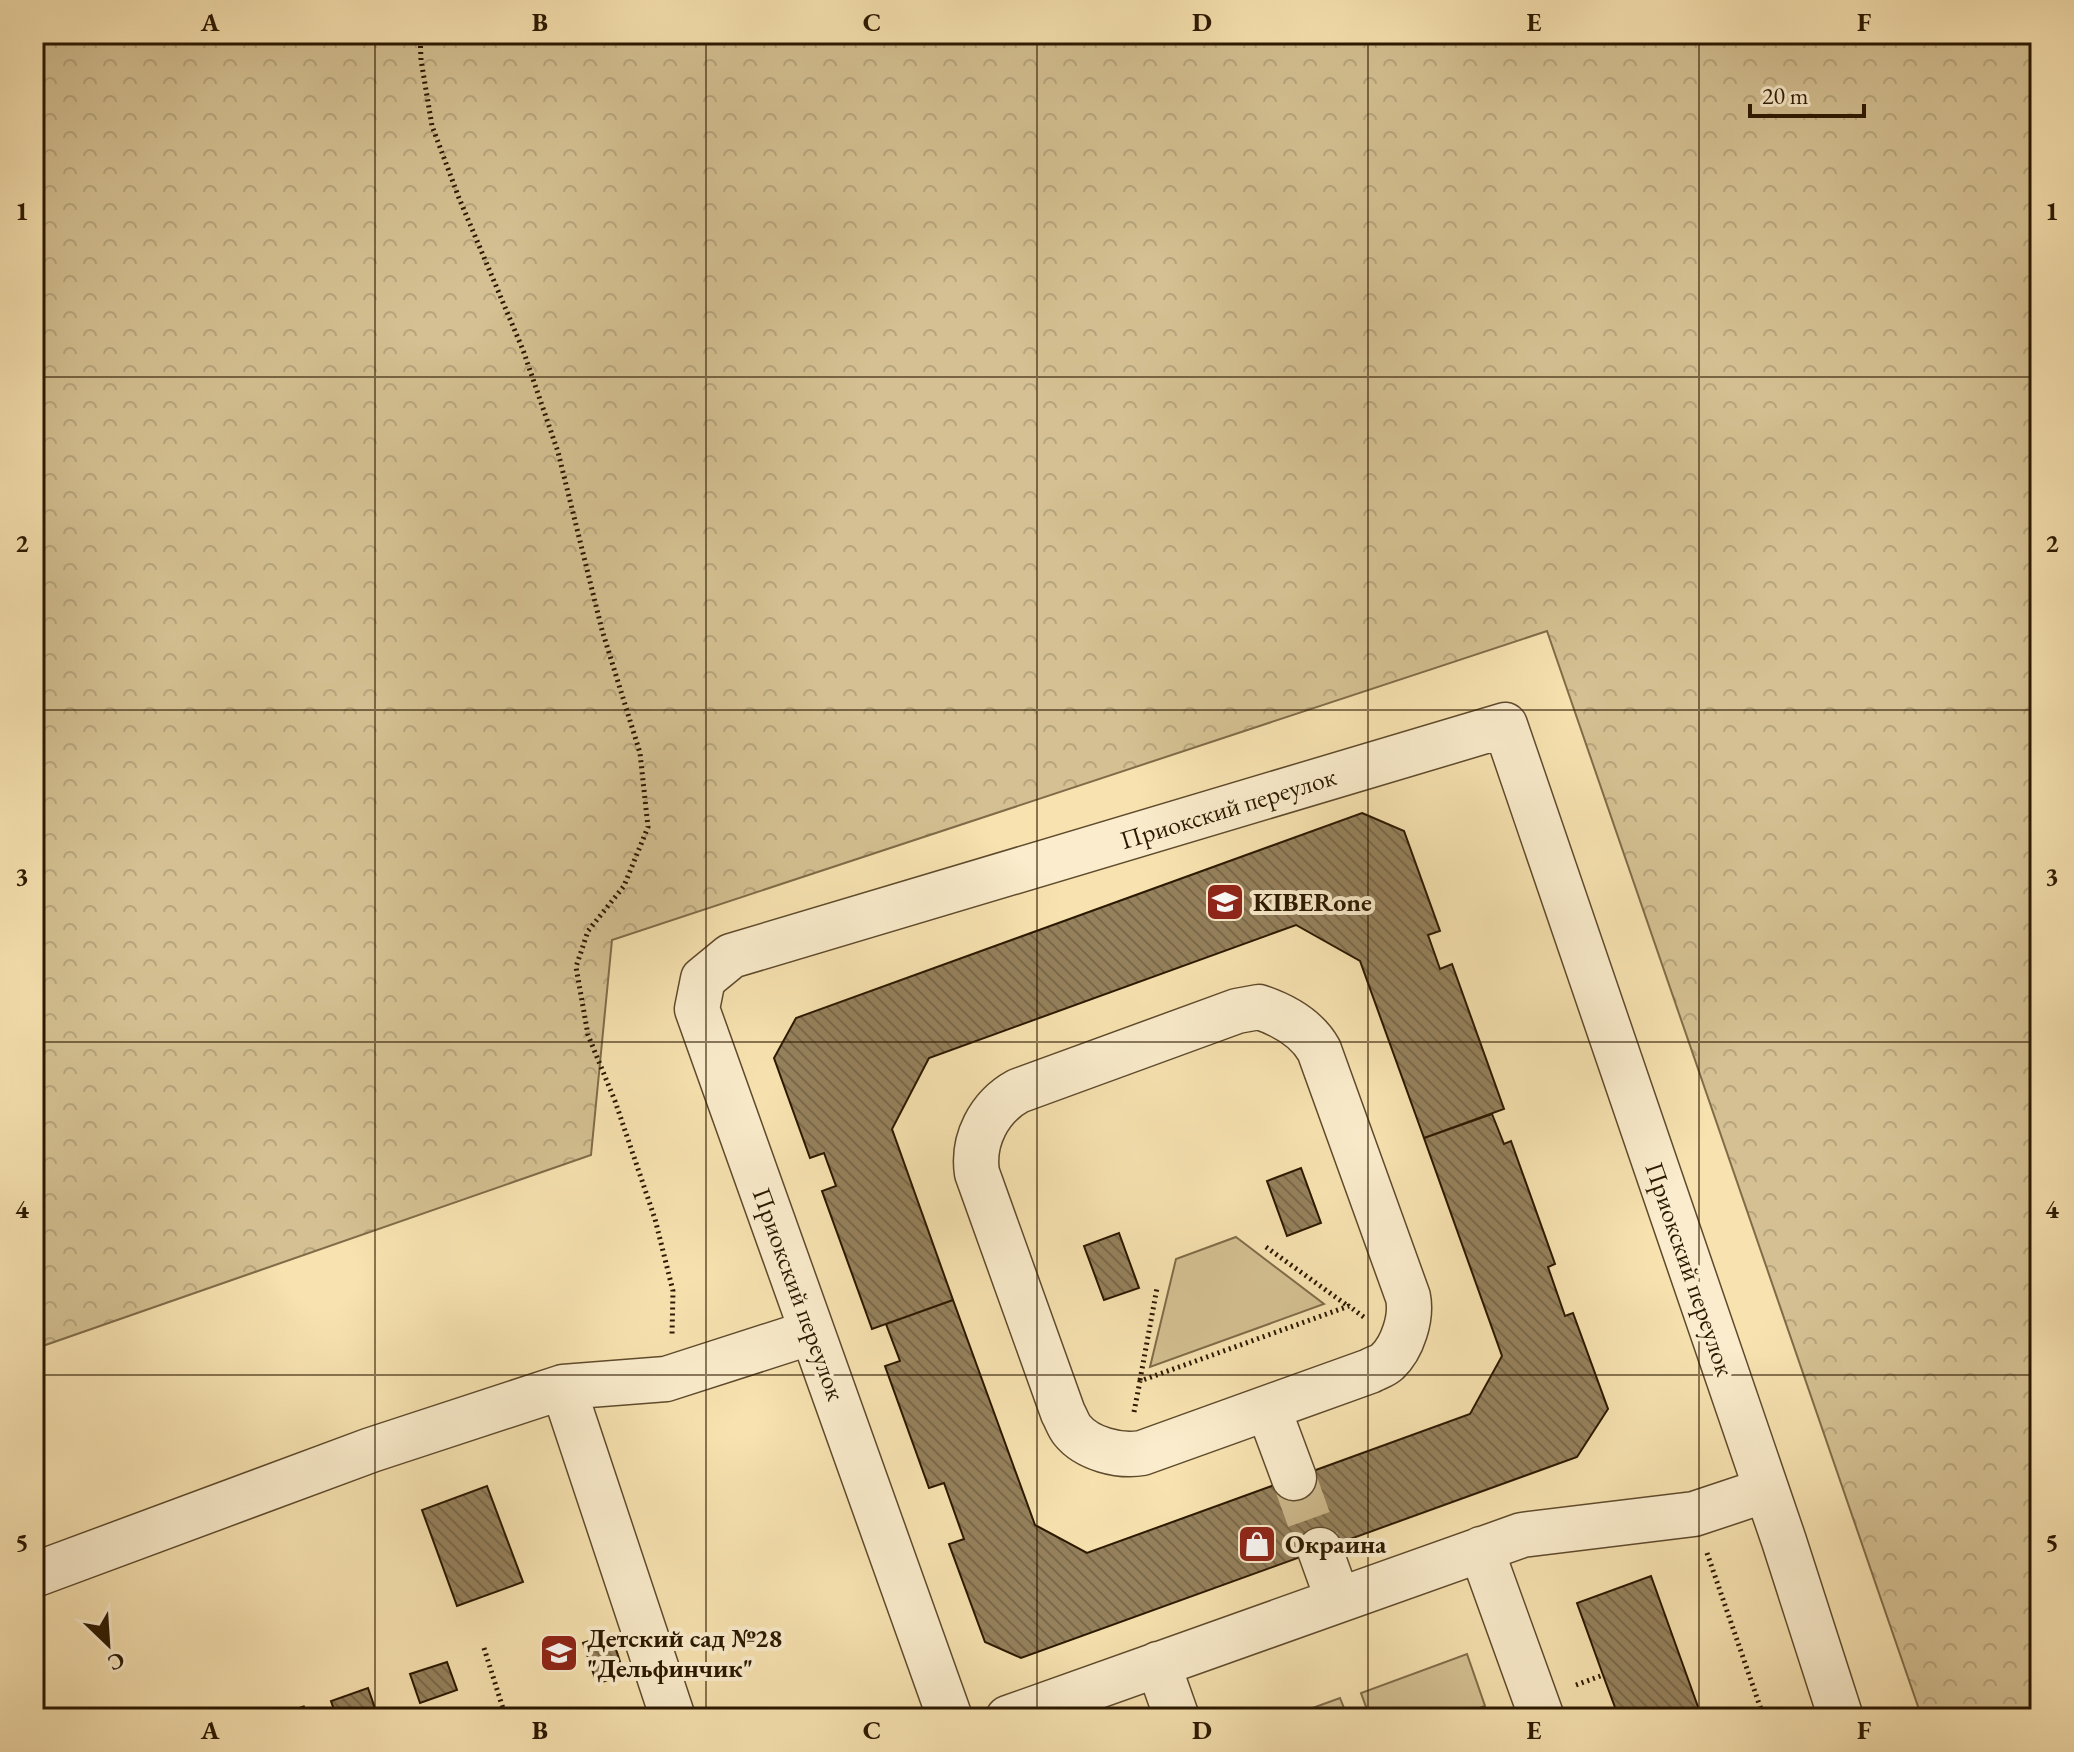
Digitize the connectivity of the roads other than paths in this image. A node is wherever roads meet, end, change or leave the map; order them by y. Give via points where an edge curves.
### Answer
1 (812, 1332) junction
2 (563, 1387) junction
3 (1268, 1408) junction
4 (1294, 1478) tunnel mouth
5 (1766, 1490) junction
6 (1481, 1549) junction
7 (1320, 1550) tunnel mouth
8 (34, 1575) edge
9 (1338, 1600) junction
10 (1158, 1664) junction
11 (673, 1718) edge
12 (950, 1718) edge
13 (1008, 1718) edge
14 (1177, 1718) edge
15 (1542, 1718) edge
16 (1841, 1718) edge

1 - 2 street via 666,1379
1 - 5 street, Приокский переулок via 697,1009 703,979 731,956 1505,725
1 - 12 street, Приокский переулок
2 - 8 street via 371,1450
2 - 11 street
3 - 3 street via 1386,1363 1411,1313 1311,1036 1259,1007 1237,1011 1002,1100 990,1114 974,1157 977,1173 1073,1431 1125,1456
3 - 4 street
5 - 6 street via 1694,1514 1522,1535
5 - 16 street, Приокский переулок
6 - 9 street
6 - 15 street
7 - 9 street
9 - 10 street
10 - 13 street
10 - 14 street

